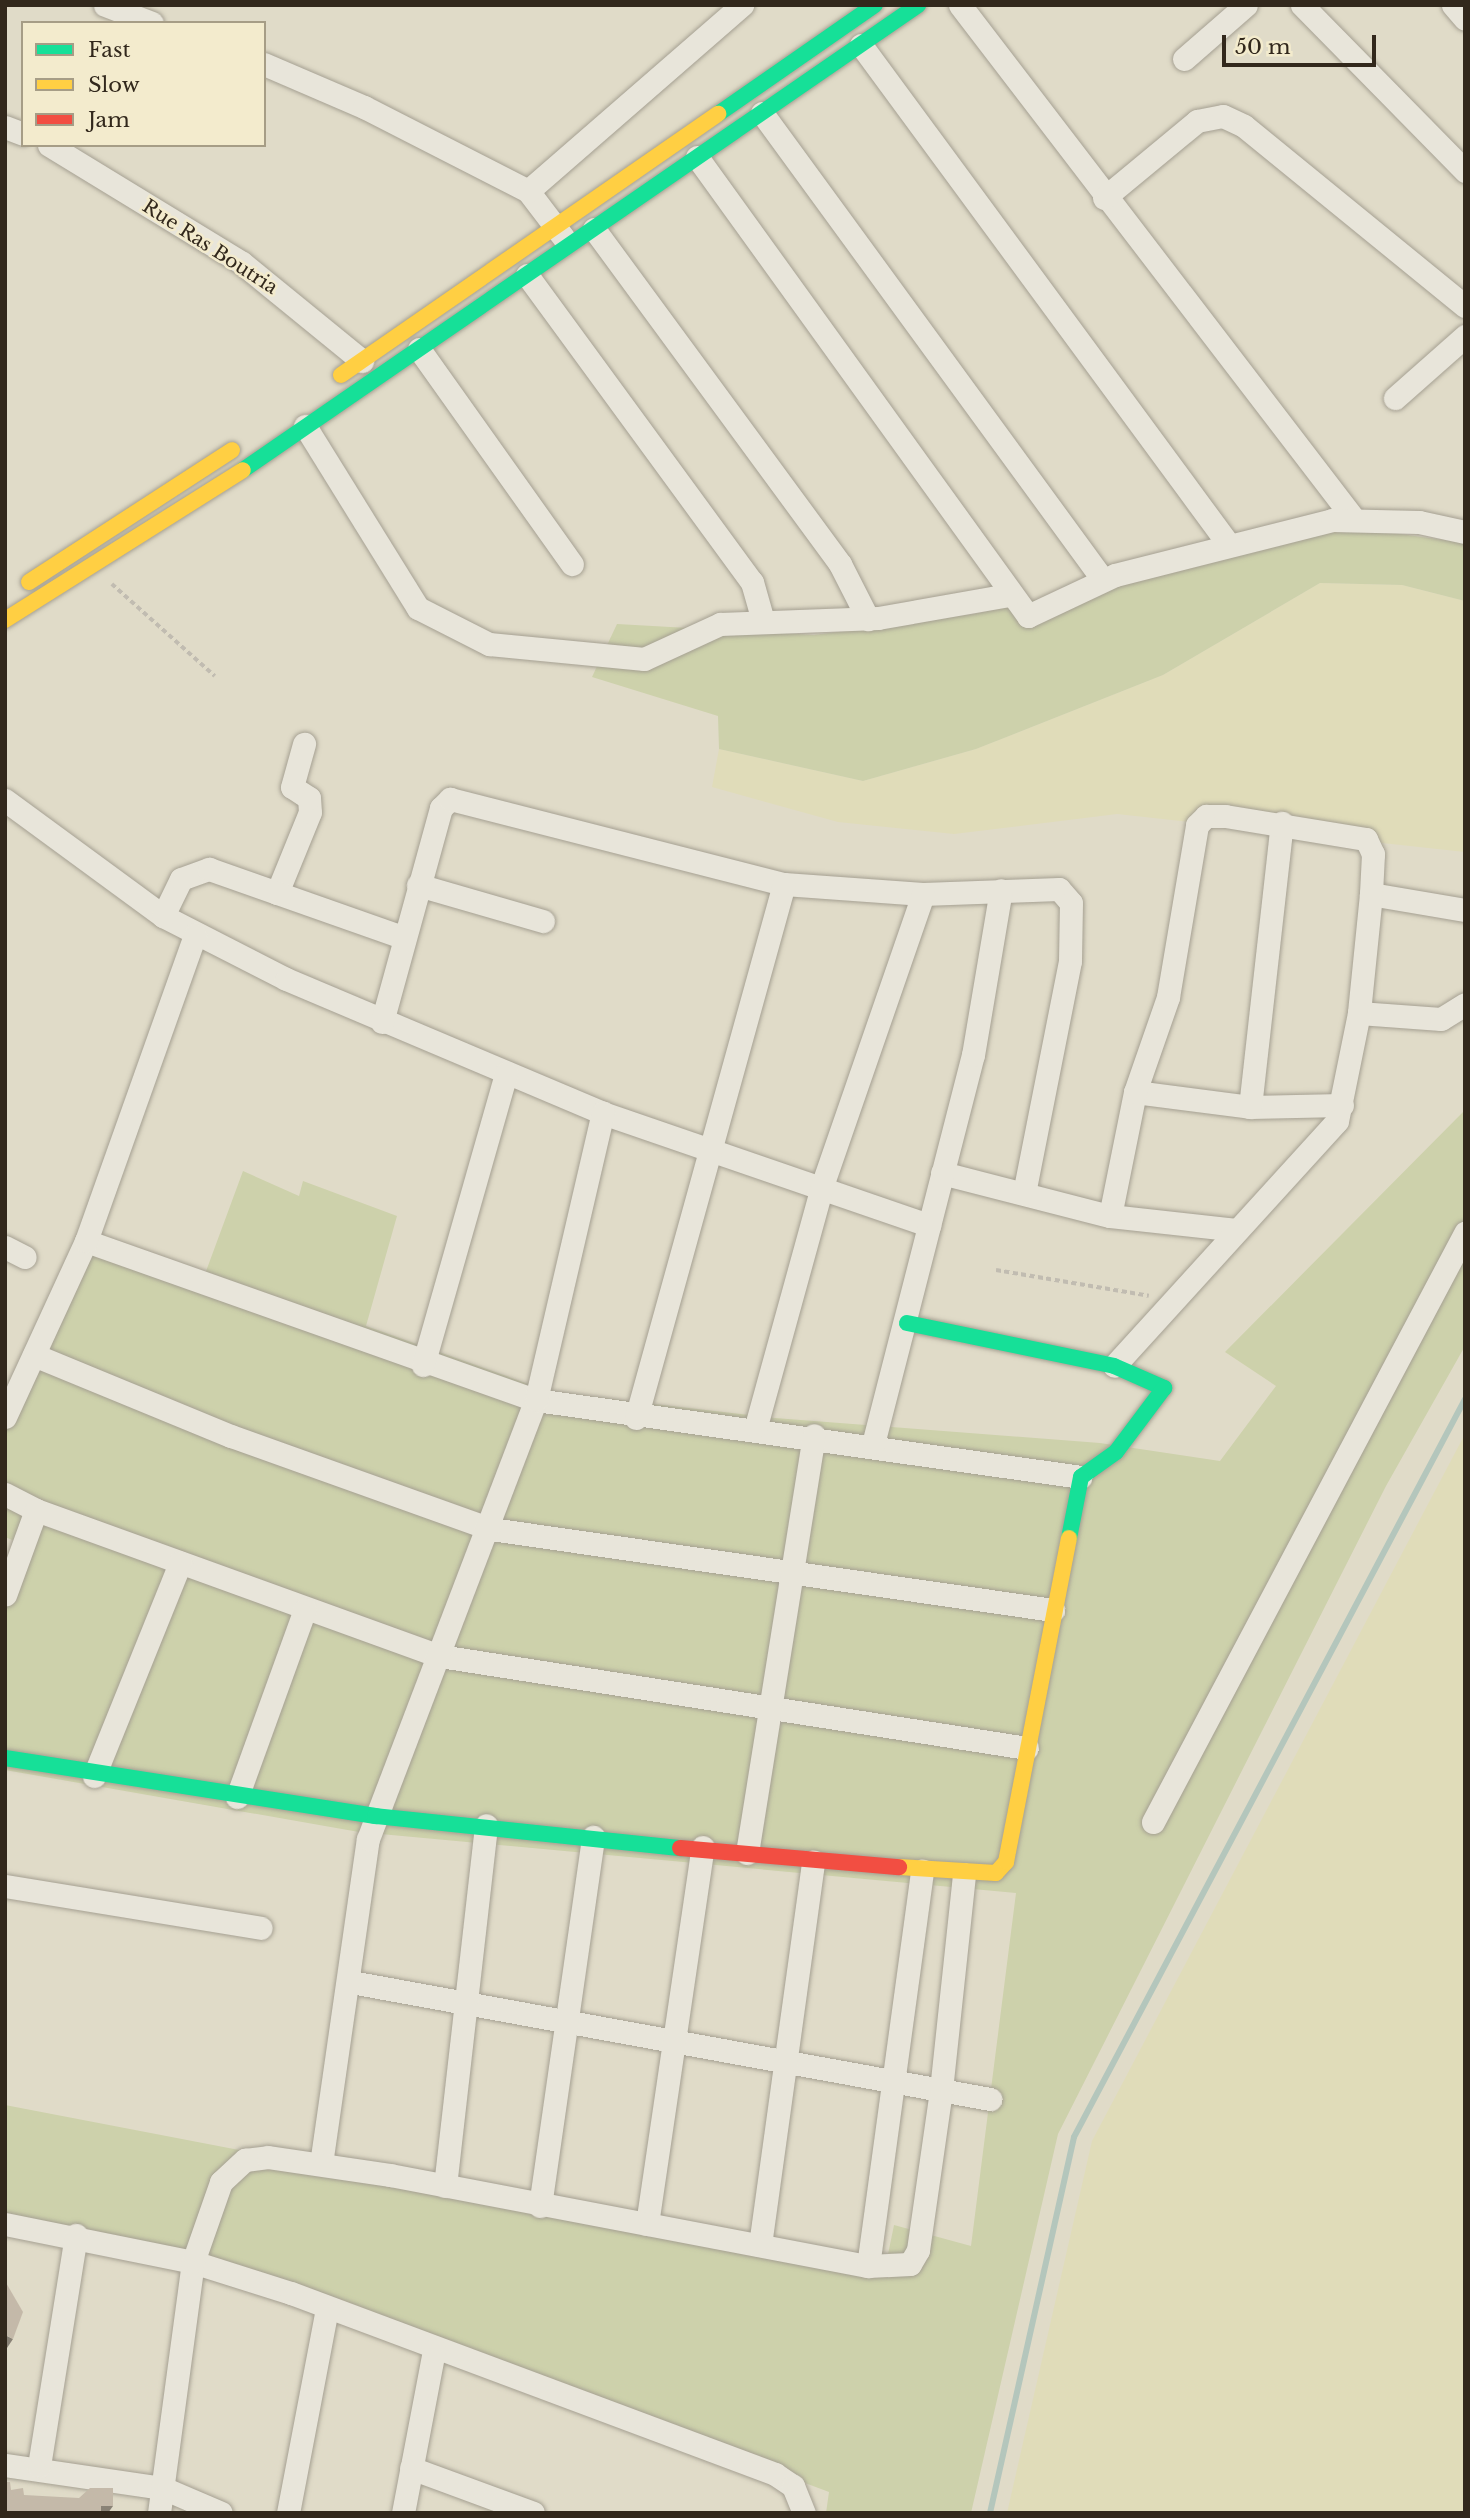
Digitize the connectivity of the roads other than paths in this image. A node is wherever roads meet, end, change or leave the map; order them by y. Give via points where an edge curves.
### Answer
1 (105, 5) edge
2 (742, 5) edge
3 (875, 5) edge
4 (918, 5) edge
5 (960, 5) edge
6 (1246, 5) edge
7 (1302, 5) edge
8 (1453, 5) edge
9 (1465, 19) edge
10 (147, 21) edge
11 (862, 45) junction
12 (1184, 59) dead end
13 (266, 65) edge
14 (762, 113) junction
15 (52, 147) edge
16 (696, 157) junction
17 (1465, 171) edge
18 (528, 191) junction
19 (1104, 198) junction
20 (555, 226) junction
21 (594, 229) junction
22 (569, 246) junction
23 (527, 275) junction
24 (1465, 306) edge
25 (1465, 336) edge
26 (419, 349) junction
27 (362, 361) junction
28 (328, 384) dead end
29 (1395, 398) dead end
30 (305, 426) junction
31 (249, 438) dead end
32 (1353, 518) junction
33 (1465, 532) edge
34 (1229, 545) junction
35 (572, 564) dead end
36 (1103, 580) junction
37 (15, 590) dead end
38 (1008, 595) junction
39 (867, 619) junction
40 (5, 620) edge
41 (763, 621) junction
42 (304, 744) dead end
43 (5, 800) edge
44 (1283, 823) junction
45 (785, 884) junction
46 (418, 885) junction
47 (1001, 890) junction
48 (276, 893) junction
49 (923, 894) junction
50 (1371, 894) junction
51 (1465, 910) edge
52 (163, 916) junction
53 (543, 921) dead end
54 (195, 935) junction
55 (402, 937) junction
56 (1465, 1004) edge
57 (1359, 1013) junction
58 (382, 1022) junction
59 (506, 1073) junction
60 (1135, 1092) junction
61 (1342, 1105) junction
62 (1250, 1107) junction
63 (603, 1114) junction
64 (709, 1151) junction
65 (942, 1173) junction
66 (822, 1186) junction
67 (1024, 1194) junction
68 (1110, 1216) junction
69 (929, 1225) junction
70 (1236, 1230) junction
71 (1465, 1233) edge
72 (86, 1241) junction
73 (907, 1323) junction
74 (34, 1355) junction
75 (423, 1365) junction
76 (1114, 1366) junction
77 (12, 1385) edge
78 (536, 1400) junction
79 (5, 1417) edge
80 (636, 1418) junction
81 (756, 1426) junction
82 (814, 1435) junction
83 (873, 1444) junction
84 (1081, 1477) junction
85 (5, 1494) edge
86 (36, 1510) junction
87 (491, 1529) junction
88 (180, 1563) junction
89 (793, 1569) junction
90 (5, 1595) edge
91 (305, 1609) junction
92 (1053, 1610) junction
93 (440, 1656) junction
94 (770, 1711) junction
95 (1027, 1748) junction
96 (5, 1758) edge
97 (94, 1776) junction
98 (237, 1797) junction
99 (375, 1816) junction
100 (1153, 1822) dead end
101 (486, 1825) junction
102 (593, 1837) junction
103 (703, 1847) junction
104 (747, 1853) junction
105 (813, 1862) junction
106 (922, 1871) junction
107 (964, 1874) junction
108 (5, 1886) edge
109 (261, 1928) dead end
110 (351, 1982) junction
111 (463, 1998) junction
112 (567, 2021) junction
113 (677, 2042) junction
114 (787, 2062) junction
115 (896, 2082) junction
116 (940, 2090) junction
117 (990, 2099) dead end
118 (321, 2164) junction
119 (445, 2186) junction
120 (540, 2206) junction
121 (5, 2224) edge
122 (646, 2224) junction
123 (76, 2235) junction
124 (760, 2245) junction
125 (193, 2262) junction
126 (868, 2266) junction
127 (327, 2308) junction
128 (434, 2350) junction
129 (5, 2465) edge
130 (38, 2466) junction
131 (411, 2468) junction
132 (163, 2488) junction
133 (159, 2513) edge
134 (220, 2513) edge
135 (288, 2513) edge
136 (403, 2513) edge
137 (533, 2513) edge
138 (804, 2513) edge

1 - 10 street
2 - 18 street
3 - 20 street
4 - 11 street
5 - 19 street
6 - 12 street
7 - 17 street
8 - 9 street
11 - 14 street
11 - 34 street
13 - 18 street via 412,130
14 - 16 street
14 - 36 street
15 - 27 street, Rue Ras Boutria via 242,263
16 - 21 street
16 - 38 street
18 - 20 street
19 - 24 street via 1197,121 1223,116 1244,126
19 - 32 street
20 - 22 street
20 - 27 street
21 - 22 street
21 - 39 street via 840,564
22 - 23 street
23 - 26 street
23 - 41 street via 752,582
25 - 29 street
26 - 30 street
26 - 35 street
27 - 28 street
30 - 40 street via 94,569
30 - 41 street via 418,607 462,633 501,647 620,660 660,654 720,624
31 - 37 street
32 - 33 street
32 - 34 street
34 - 36 street
36 - 38 street via 1038,615 1021,612
38 - 39 street
39 - 41 street
42 - 48 street via 292,787 309,798 310,812
43 - 52 street
44 - 50 street via 1366,839 1373,854
44 - 60 street via 1206,816 1197,825 1168,997
44 - 62 street
45 - 46 street via 459,798 441,808
45 - 49 street
45 - 64 street
46 - 53 street
46 - 55 street
47 - 49 street
47 - 65 street via 973,1055
47 - 67 street via 1059,889 1071,903 1070,961
48 - 52 street via 195,870 181,879
48 - 55 street
49 - 66 street
50 - 51 street
50 - 57 street
52 - 54 street
54 - 58 street
54 - 72 street
55 - 58 street
56 - 57 street via 1441,1019
57 - 61 street
58 - 59 street
59 - 63 street
59 - 75 street
60 - 62 street
60 - 68 street
61 - 62 street
61 - 70 street via 1323,1144
63 - 64 street
63 - 78 street
64 - 66 street
64 - 80 street
65 - 67 street
65 - 69 street
66 - 69 street
66 - 81 street
67 - 68 street
68 - 70 street
69 - 73 street
70 - 76 street via 1169,1299
71 - 100 street
72 - 74 street
72 - 75 street
73 - 76 street
73 - 83 street
74 - 77 street
74 - 87 street via 231,1437
75 - 78 street
76 - 84 street via 1161,1383 1164,1391 1116,1452
77 - 79 street
78 - 80 street
78 - 87 street
80 - 81 street
81 - 82 street
82 - 83 street
82 - 89 street
83 - 84 street
84 - 92 street
85 - 86 street
86 - 88 street
86 - 90 street
87 - 89 street
87 - 93 street
88 - 91 street
88 - 97 street
89 - 92 street
89 - 94 street
91 - 93 street
91 - 98 street
92 - 95 street
93 - 94 street
93 - 99 street
94 - 95 street
94 - 104 street
95 - 107 street via 1006,1863 996,1873
96 - 97 street
97 - 98 street
98 - 99 street
99 - 101 street
99 - 110 street
101 - 102 street
101 - 111 street
102 - 103 street
102 - 112 street
103 - 104 street
103 - 113 street
104 - 105 street
105 - 106 street
105 - 114 street
106 - 107 street
106 - 115 street
107 - 116 street
108 - 109 street
110 - 111 street
110 - 118 street
111 - 112 street
111 - 119 street
112 - 113 street
112 - 120 street
113 - 114 street
113 - 122 street
114 - 115 street
114 - 124 street
115 - 116 street
115 - 126 street
116 - 117 street
116 - 126 street via 918,2250 904,2267
118 - 119 street
118 - 125 street via 259,2156 233,2168 221,2182
119 - 120 street
120 - 122 street
121 - 123 street
122 - 124 street
123 - 125 street
123 - 130 street
124 - 126 street
125 - 127 street
125 - 132 street
127 - 128 street
127 - 135 street
128 - 131 street
128 - 138 street via 775,2474 793,2486
129 - 130 street
130 - 132 street
131 - 136 street
131 - 137 street
132 - 133 street
132 - 134 street

